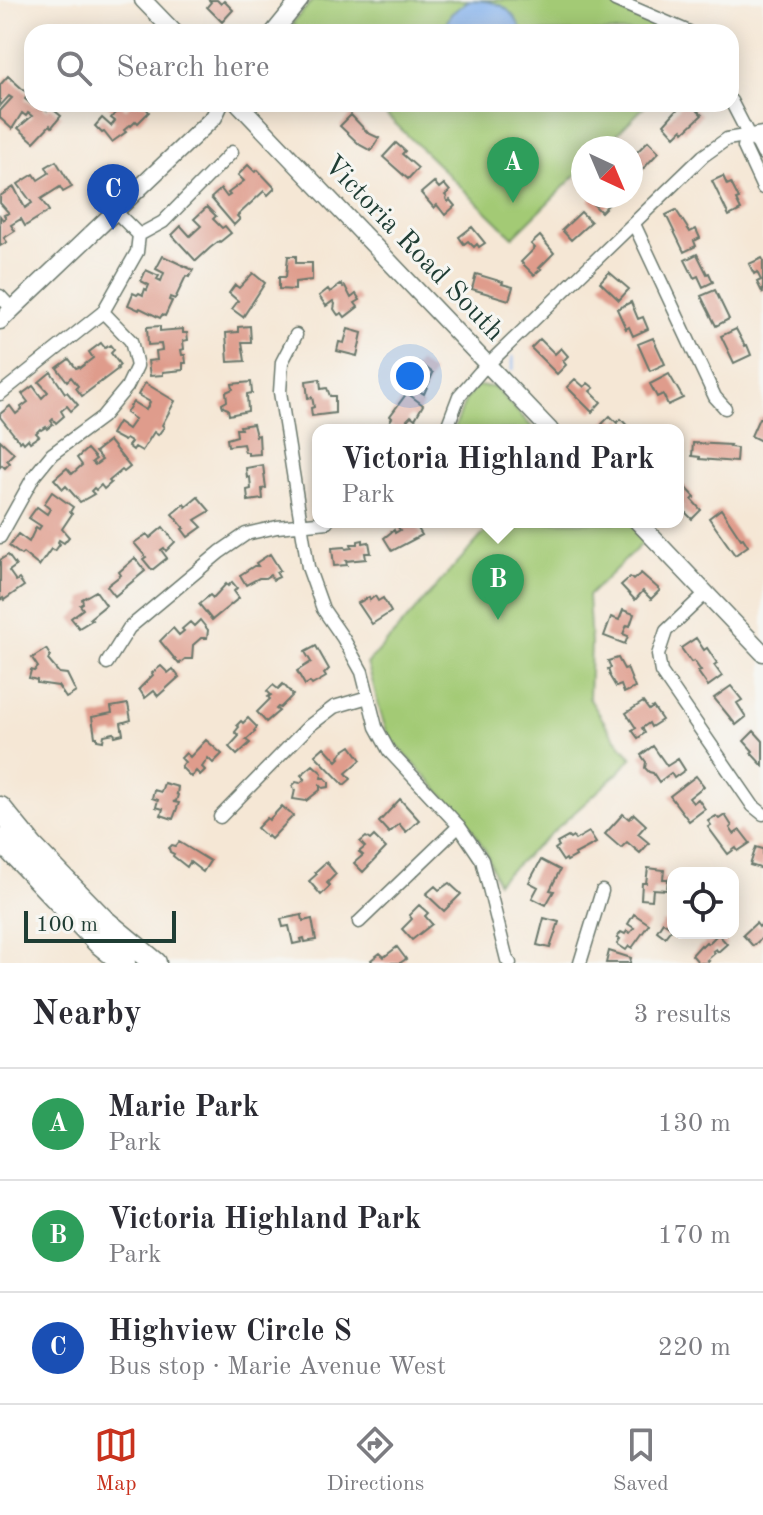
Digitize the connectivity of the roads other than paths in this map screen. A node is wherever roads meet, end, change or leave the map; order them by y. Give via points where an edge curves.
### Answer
1 (143, 0) edge
2 (300, 0) edge
3 (617, 1) edge
4 (166, 24) edge
5 (280, 24) edge
6 (670, 24) edge
7 (216, 112) edge
8 (247, 112) edge
9 (737, 112) edge
10 (763, 133) edge
11 (748, 134) junction
12 (232, 152) dead end
13 (763, 154) edge
14 (763, 188) edge
15 (116, 212) junction
16 (634, 224) junction
17 (139, 235) junction
18 (0, 296) edge
19 (103, 312) junction
20 (6, 315) edge
21 (296, 335) dead end
22 (488, 365) junction
23 (0, 394) edge
24 (725, 408) dead end
25 (448, 424) edge
26 (544, 424) edge
27 (312, 524) edge
28 (301, 525) junction
29 (644, 528) edge
30 (0, 537) edge
31 (706, 593) junction
32 (763, 653) edge
33 (107, 663) dead end
34 (368, 697) junction
35 (0, 808) edge
36 (763, 814) edge
37 (220, 817) dead end
38 (459, 826) junction
39 (0, 839) edge
40 (602, 891) dead end
41 (359, 922) dead end
42 (124, 963) edge
43 (155, 963) edge
44 (510, 963) edge
45 (580, 963) edge

1 - 4 street
2 - 5 street
3 - 6 street
7 - 15 street
8 - 22 street, Victoria Road South
9 - 11 street
10 - 11 street
11 - 13 street
11 - 14 street via 744,147
11 - 16 street via 727,139 703,156
12 - 17 street via 163,222
15 - 17 street
15 - 20 street
16 - 22 street
16 - 24 street via 715,397
17 - 19 street via 137,252
18 - 20 street
19 - 23 street
19 - 30 street via 131,341 137,366 102,417 52,454 34,476
21 - 28 street via 282,362 280,392
22 - 25 street via 459,396
22 - 26 street, Victoria Road South
27 - 28 street
28 - 33 street via 246,534 220,552 129,628
28 - 34 street via 323,609 362,672
29 - 31 street
31 - 32 street
31 - 36 street via 666,631 658,655 661,672
34 - 37 street via 334,707 309,726
34 - 38 street via 389,751
35 - 43 highway via 103,920
38 - 41 street
38 - 44 street via 482,860
39 - 42 highway
40 - 45 street

